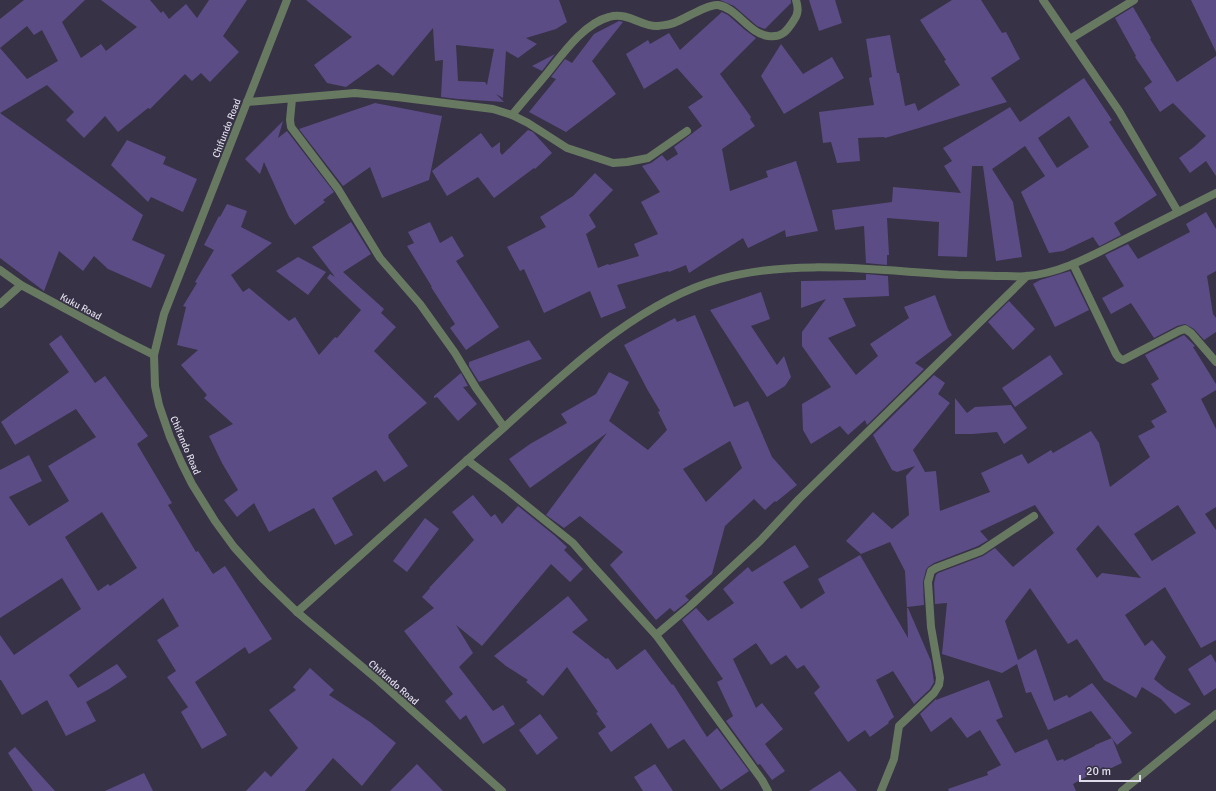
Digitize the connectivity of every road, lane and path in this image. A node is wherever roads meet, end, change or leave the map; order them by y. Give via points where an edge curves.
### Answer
1 (287, 0) edge
2 (796, 0) edge
3 (1043, 0) edge
4 (1134, 0) edge
5 (1070, 38) junction
6 (292, 99) junction
7 (247, 102) junction
8 (512, 115) junction
9 (687, 131) dead end
10 (1216, 193) edge
11 (1178, 212) junction
12 (1073, 264) junction
13 (0, 270) edge
14 (1027, 276) junction
15 (22, 285) junction
16 (0, 304) edge
17 (154, 355) junction
18 (1216, 362) edge
19 (504, 427) junction
20 (467, 460) junction
21 (1034, 516) dead end
22 (297, 612) junction
23 (656, 635) junction
24 (1216, 714) edge
25 (502, 791) edge
26 (768, 791) edge
27 (881, 791) edge
28 (1122, 791) edge

1 - 7 street, Chifundo Road
2 - 8 street via 796,18 785,32 776,37 764,36 726,7 716,5 675,23 656,26 628,16 609,16 591,26 572,42
3 - 5 street
4 - 5 street
5 - 11 street via 1119,111
6 - 7 street
6 - 8 street via 362,94 493,108
6 - 19 street via 291,127 338,189 380,258 420,304
7 - 17 street, Chifundo Road via 164,314
8 - 9 street via 567,148 613,162 648,158
10 - 11 street
11 - 12 street
12 - 14 street via 1066,268
12 - 18 street via 1119,358 1123,360 1185,329
13 - 15 street, Kuku Road
14 - 19 street via 976,276 811,267 781,268 721,279 689,289 660,303 622,328
14 - 23 street via 799,499 760,541
15 - 16 street
15 - 17 street, Kuku Road
17 - 22 street, Chifundo Road via 155,386 159,405 170,437 192,484 234,547
19 - 20 street
20 - 22 street
20 - 23 street via 572,544
21 - 27 street via 982,551 931,571 928,582 931,627 939,685 934,693 899,726 894,759
22 - 25 street, Chifundo Road via 378,680
23 - 26 street
24 - 28 street

